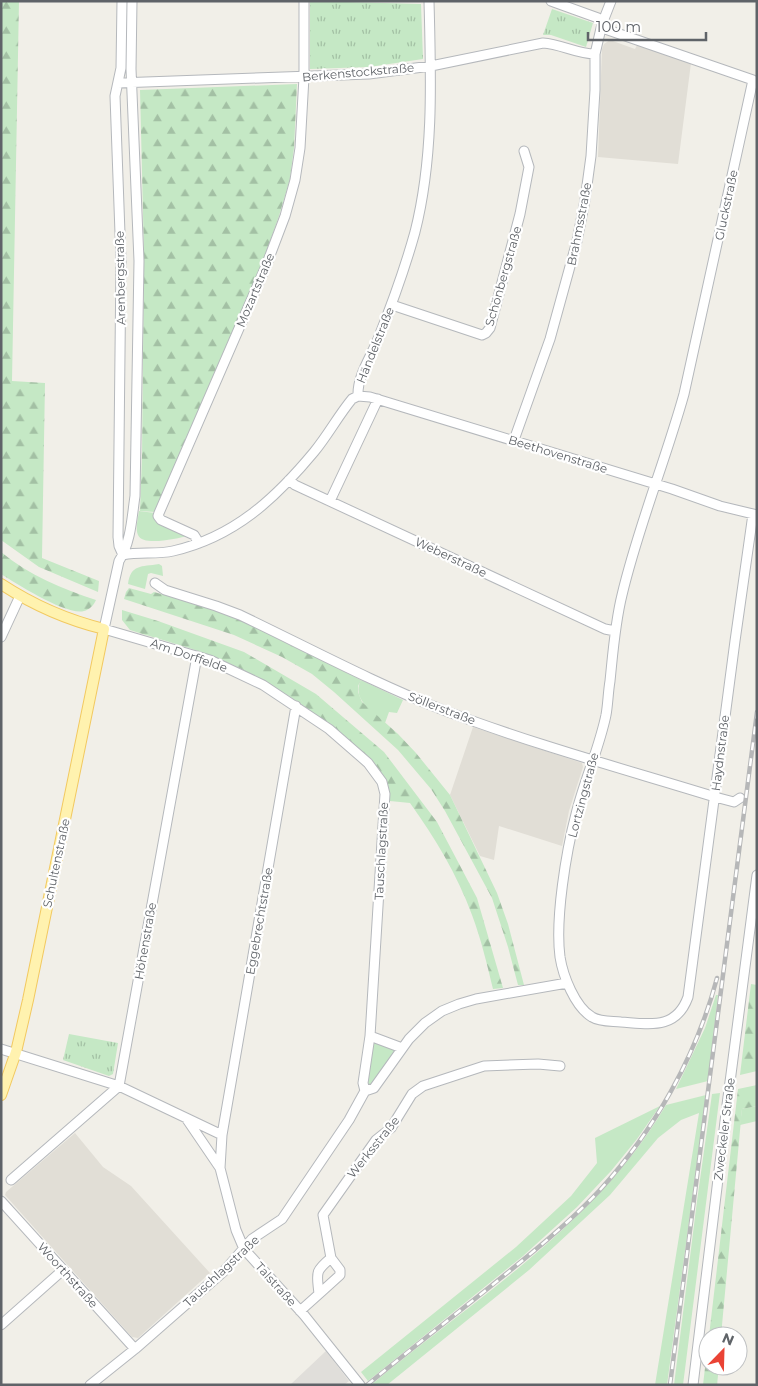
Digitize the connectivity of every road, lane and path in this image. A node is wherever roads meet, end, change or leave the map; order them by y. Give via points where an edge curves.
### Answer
1 (122, 1) edge
2 (132, 1) edge
3 (304, 1) edge
4 (429, 1) edge
5 (551, 1) edge
6 (611, 1) edge
7 (602, 24) junction
8 (595, 54) junction
9 (431, 66) junction
10 (304, 77) junction
11 (118, 83) junction
12 (132, 83) junction
13 (524, 151) dead end
14 (392, 304) junction
15 (358, 396) junction
16 (378, 399) junction
17 (514, 440) junction
18 (289, 480) junction
19 (656, 485) junction
20 (330, 501) junction
21 (755, 515) edge
22 (199, 543) junction
23 (123, 555) junction
24 (155, 583) dead end
25 (1, 584) edge
26 (20, 596) junction
27 (104, 629) junction
28 (615, 631) junction
29 (1, 638) edge
30 (198, 656) junction
31 (296, 706) junction
32 (593, 759) junction
33 (715, 797) junction
34 (740, 798) dead end
35 (757, 874) edge
36 (753, 930) edge
37 (567, 983) junction
38 (690, 991) joint
39 (370, 1036) junction
40 (402, 1048) junction
41 (1, 1049) edge
42 (16, 1052) junction
43 (560, 1066) dead end
44 (119, 1086) junction
45 (365, 1091) junction
46 (1, 1095) edge
47 (186, 1118) junction
48 (222, 1135) junction
49 (220, 1168) junction
50 (11, 1180) dead end
51 (1, 1201) edge
52 (244, 1249) junction
53 (331, 1258) junction
54 (63, 1270) junction
55 (319, 1294) junction
56 (300, 1311) junction
57 (1, 1325) edge
58 (135, 1349) junction
59 (90, 1385) edge
60 (360, 1385) edge
61 (693, 1385) edge

1 - 11 street, Arenbergstraße
2 - 12 street, Arenbergstraße
3 - 10 street, Mozartstraße
4 - 9 street, Händelstraße
5 - 7 street via 598,18
6 - 7 street, Brahmsstraße
7 - 8 street, Brahmsstraße
7 - 19 street, Gluckstraße via 608,30 753,80 684,394
8 - 9 street, Berkenstockstraße via 543,43
8 - 17 street, Brahmsstraße via 586,200 550,338
9 - 10 street, Berkenstockstraße via 369,74
9 - 14 street, Händelstraße via 422,195 410,249
10 - 12 street, Berkenstockstraße
10 - 22 street, Mozartstraße via 300,148 285,216 158,516 194,535
11 - 12 street, Berkenstockstraße
11 - 23 street, Arenbergstraße via 115,96 121,261 118,546
12 - 23 street, Arenbergstraße via 139,323 135,496
13 - 14 street, Schönbergstraße via 528,167 520,214 486,333 482,335
14 - 15 street, Händelstraße via 358,384
15 - 16 street, Beethovenstraße
15 - 18 street, Händelstraße via 352,399 314,452
16 - 17 street, Beethovenstraße
16 - 20 street, Händelstraße
17 - 19 street, Beethovenstraße
18 - 20 street, Weberstraße
18 - 22 street, Händelstraße via 247,519
19 - 21 street, Beethovenstraße
19 - 28 street, Lortzingstraße via 631,561
20 - 28 street, Weberstraße
21 - 33 street, Haydnstraße via 734,641
22 - 23 street, Händelstraße via 173,551
23 - 27 street, Arenbergstraße
24 - 32 street, Söllerstraße via 165,590 240,615 443,710
25 - 26 main road
26 - 27 main road via 68,619
26 - 29 street
27 - 30 street, Am Dorffelde
27 - 42 main road, Schultenstraße
28 - 32 street, Lortzingstraße via 606,716
30 - 31 street, Am Dorffelde via 264,685
30 - 44 street, Höhenstraße
31 - 39 street, Tauschlagstraße via 353,749 375,772 384,788
31 - 48 street, Eggebrechtstraße
32 - 33 street, Söllerstraße
32 - 37 street, Lortzingstraße via 576,814 565,869 560,957
33 - 34 street, Söllerstraße via 734,802
33 - 38 street, Haydnstraße
35 - 36 street, Zweckeler Straße
36 - 61 street, Zweckeler Straße via 728,1091
37 - 38 street, Lortzingstraße via 578,1002 600,1021 655,1024 672,1019 683,1008
37 - 40 street, Tauschlagstraße via 459,1004 425,1023
39 - 40 street
39 - 45 street, Tauschlagstraße via 363,1083
40 - 45 street, Tauschlagstraße via 374,1088
41 - 42 street
42 - 44 street
42 - 46 main road, Schultenstraße
43 - 53 street, Werksstraße via 484,1066 423,1086 412,1094 391,1128 376,1140 323,1215
44 - 47 street
44 - 50 street
45 - 52 street, Tauschlagstraße via 344,1128 282,1219
47 - 48 street
47 - 49 street, Talstraße
48 - 49 street, Talstraße
49 - 52 street, Talstraße
51 - 54 street, Woorthstraße
52 - 56 street, Talstraße
52 - 58 street, Tauschlagstraße via 224,1271
53 - 55 street via 317,1272
53 - 55 street, Werksstraße via 340,1275
54 - 57 street
54 - 58 street, Woorthstraße
55 - 56 street, Werksstraße
56 - 60 street, Talstraße
58 - 59 street, Tauschlagstraße

